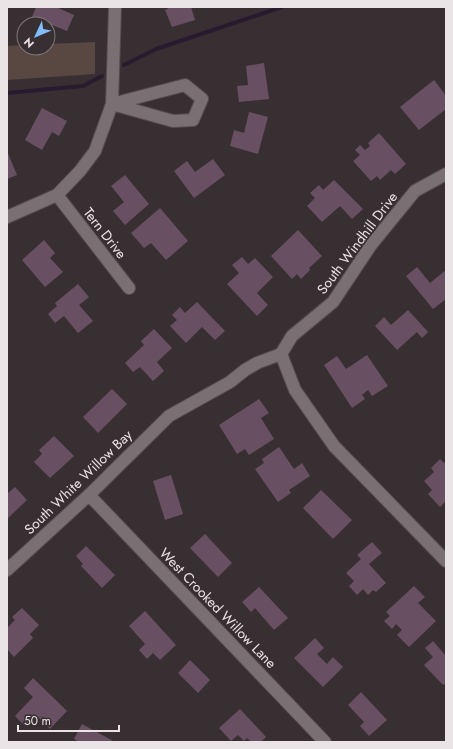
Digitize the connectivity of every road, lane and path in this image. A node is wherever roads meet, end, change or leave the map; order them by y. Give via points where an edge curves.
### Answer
1 (115, 7) edge
2 (112, 104) junction
3 (446, 174) edge
4 (57, 195) junction
5 (7, 217) edge
6 (129, 288) dead end
7 (281, 354) junction
8 (88, 495) junction
9 (445, 557) edge
10 (7, 570) edge
11 (325, 742) edge

1 - 2 street
2 - 2 street via 173,121 193,120 202,99 185,85
2 - 4 street via 95,151
3 - 7 street, South Windhill Drive via 415,191 371,245 333,302 292,336
4 - 5 street
4 - 6 street, Tern Drive
7 - 8 street, South White Willow Bay via 257,363 230,382 169,416
7 - 9 street via 295,390 334,446
8 - 10 street, South White Willow Bay
8 - 11 street, West Crooked Willow Lane

